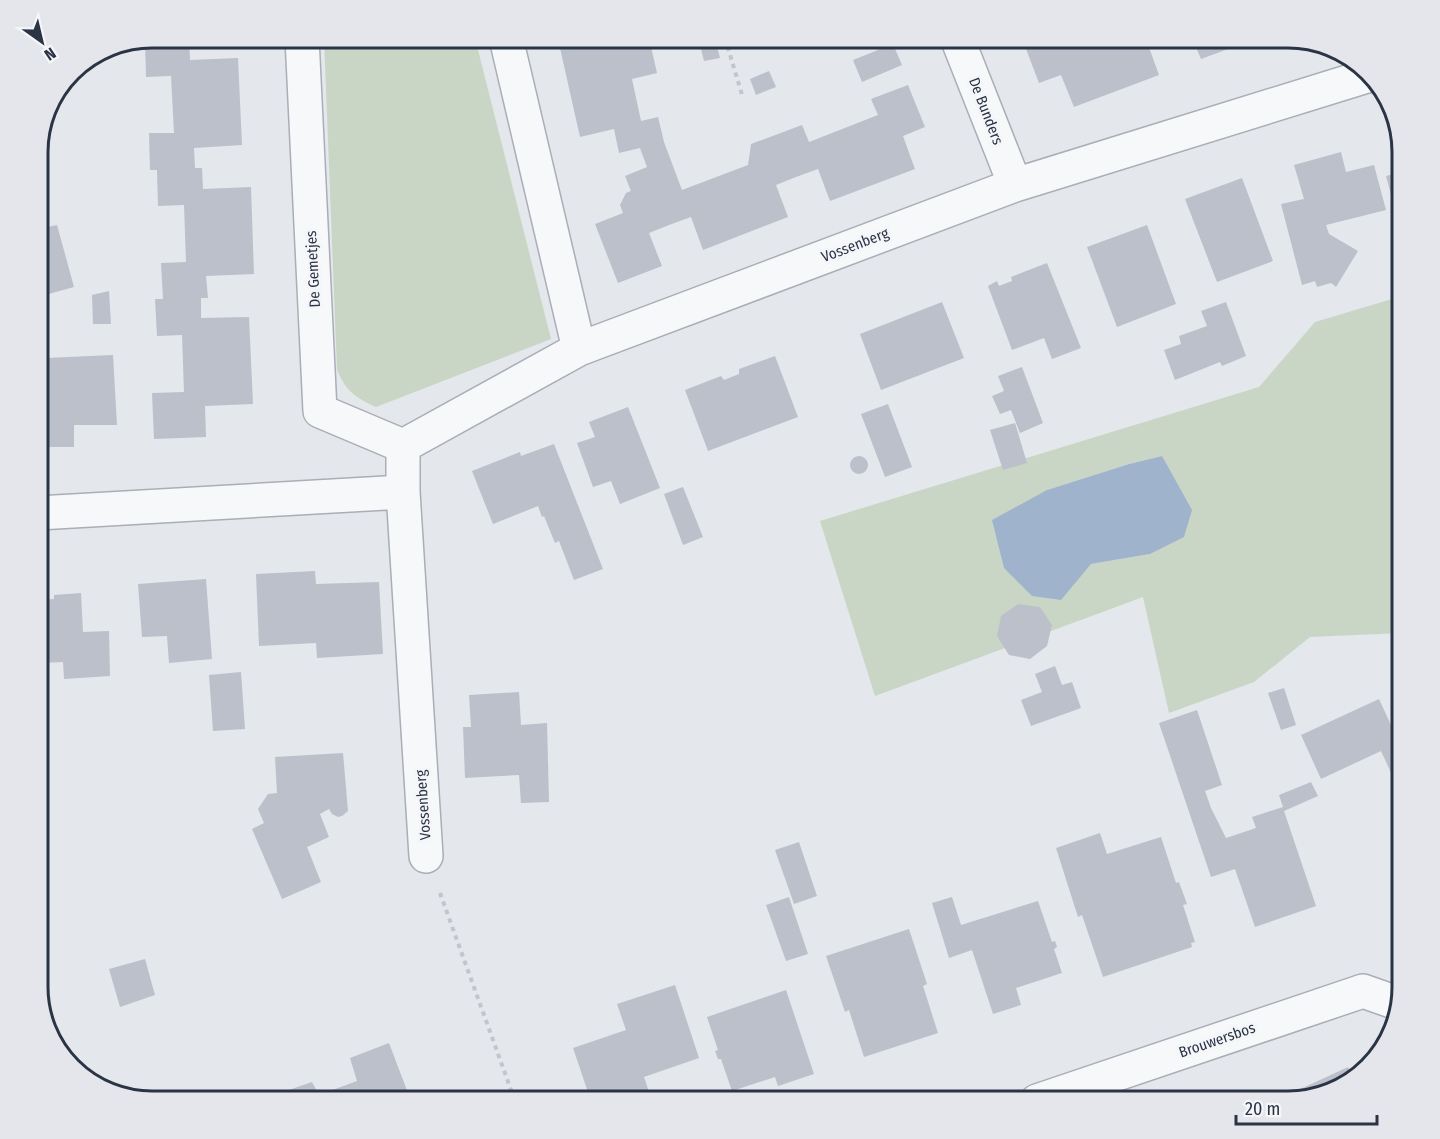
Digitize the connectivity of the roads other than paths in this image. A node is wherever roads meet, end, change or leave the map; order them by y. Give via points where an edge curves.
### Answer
1 (302, 48) edge
2 (508, 48) edge
3 (961, 48) edge
4 (1360, 78) edge
5 (1015, 185) junction
6 (579, 349) junction
7 (403, 446) junction
8 (403, 492) junction
9 (48, 512) edge
10 (426, 856) road end
11 (1391, 1001) edge
12 (1067, 1091) edge

1 - 7 street, De Gemetjes via 320,411
2 - 6 street
3 - 5 street, De Bunders
4 - 5 street, Vossenberg
5 - 6 street, Vossenberg
6 - 7 street, Vossenberg
7 - 8 street, Vossenberg
8 - 9 street
8 - 10 street, Vossenberg
11 - 12 street, Brouwersbos via 1363,991

